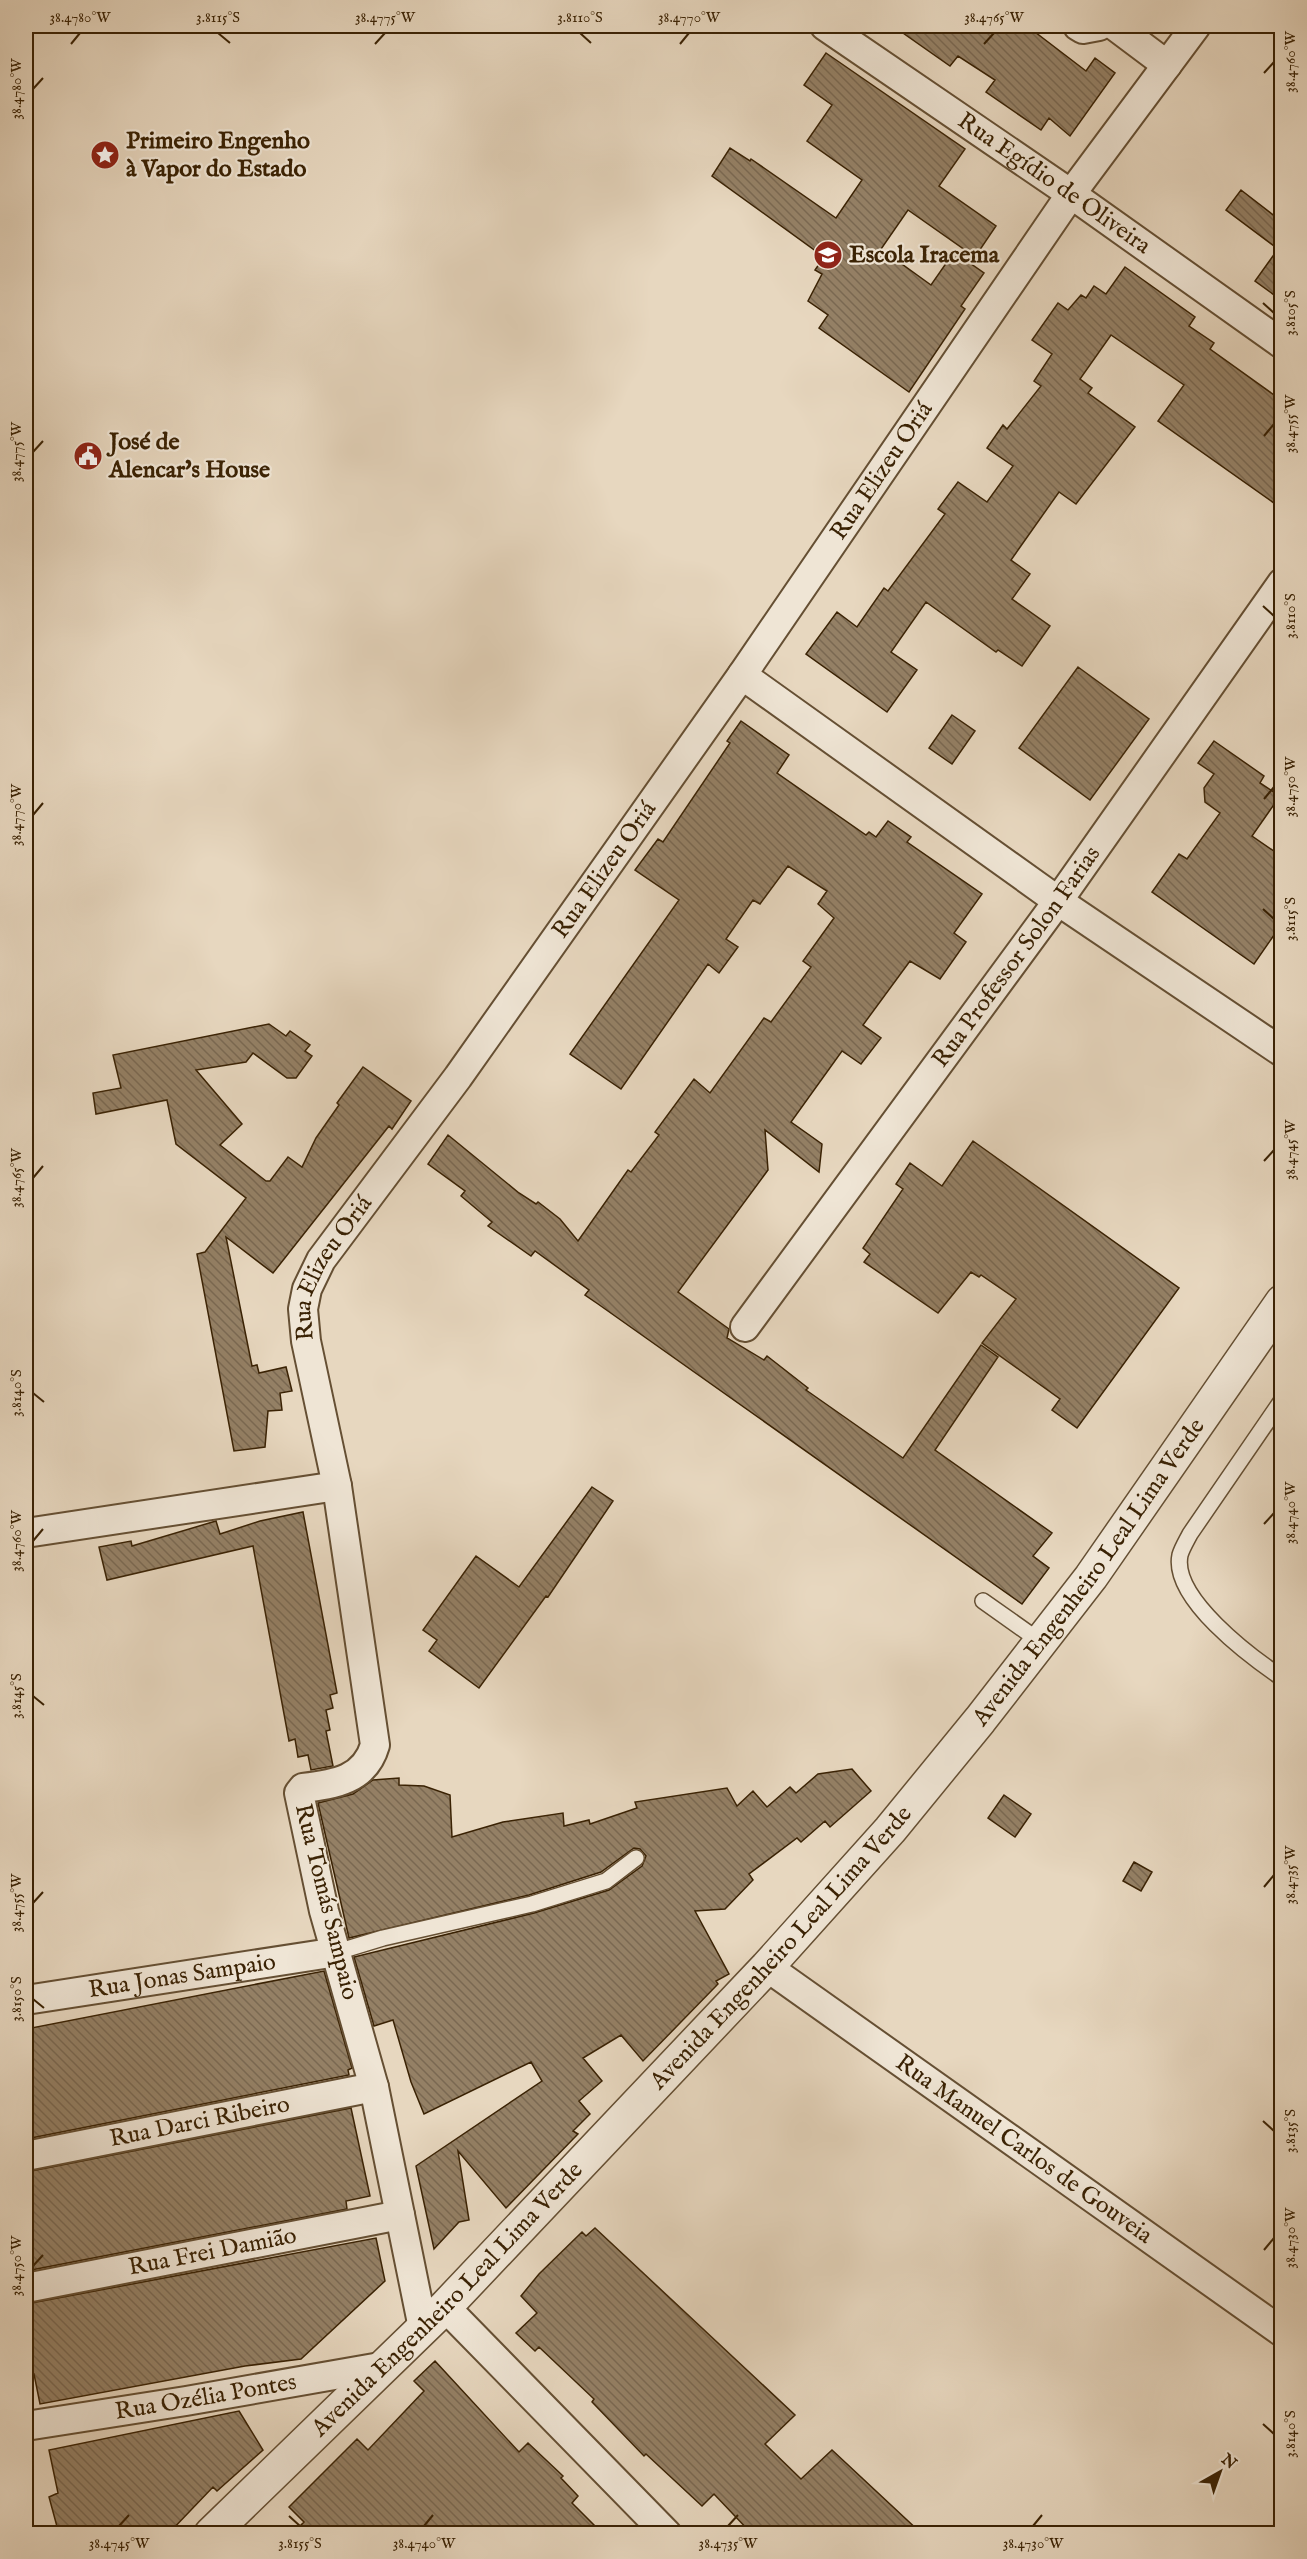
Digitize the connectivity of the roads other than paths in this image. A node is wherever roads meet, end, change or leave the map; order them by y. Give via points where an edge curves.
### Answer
1 (825, 26) edge
2 (1078, 26) edge
3 (1099, 26) edge
4 (1115, 26) edge
5 (1196, 26) edge
6 (1167, 65) junction
7 (1071, 194) junction
8 (1281, 344) edge
9 (1281, 583) edge
10 (742, 675) junction
11 (1058, 901) junction
12 (1281, 1052) edge
13 (1281, 1302) edge
14 (745, 1327) dead end
15 (1281, 1400) edge
16 (337, 1486) junction
17 (26, 1533) edge
18 (983, 1601) dead end
19 (1041, 1642) junction
20 (1281, 1678) edge
21 (636, 1858) dead end
22 (338, 1952) junction
23 (767, 1967) junction
24 (26, 2000) edge
25 (374, 2087) junction
26 (26, 2156) edge
27 (400, 2215) junction
28 (26, 2288) edge
29 (434, 2318) junction
30 (1281, 2332) edge
31 (386, 2366) junction
32 (26, 2426) edge
33 (211, 2534) edge
34 (667, 2534) edge

1 - 7 street, Rua Egídio de Oliveira
2 - 3 street
4 - 6 street
5 - 6 street, Rua Elizeu Oriá
6 - 7 street, Rua Elizeu Oriá
7 - 8 street, Rua Egídio de Oliveira
7 - 10 street, Rua Elizeu Oriá
9 - 11 street, Rua Professor Solon Farias
10 - 11 street
10 - 16 street, Rua Elizeu Oriá via 458,1077 321,1260 307,1289 303,1309 306,1341
11 - 12 street
11 - 14 street, Rua Professor Solon Farias
13 - 19 street, Avenida Engenheiro Leal Lima Verde via 1091,1578
15 - 20 lane via 1190,1534 1180,1555 1181,1572 1196,1600 1228,1638
16 - 17 street
16 - 22 street, Rua Tomás Sampaio via 375,1745 366,1766 354,1777 303,1788 299,1793 324,1911
18 - 19 lane
19 - 23 street, Avenida Engenheiro Leal Lima Verde via 890,1830
21 - 22 lane via 606,1881 532,1904
22 - 24 street, Rua Jonas Sampaio
22 - 25 street, Rua Tomás Sampaio
23 - 29 street, Avenida Engenheiro Leal Lima Verde
23 - 30 street, Rua Manuel Carlos de Gouveia
25 - 26 street, Rua Darci Ribeiro
25 - 27 street, Rua Tomás Sampaio
27 - 28 street, Rua Frei Damião
27 - 29 street, Rua Tomás Sampaio
29 - 31 street, Avenida Engenheiro Leal Lima Verde
29 - 34 street
31 - 32 street, Rua Ozélia Pontes
31 - 33 street, Avenida Engenheiro Leal Lima Verde

